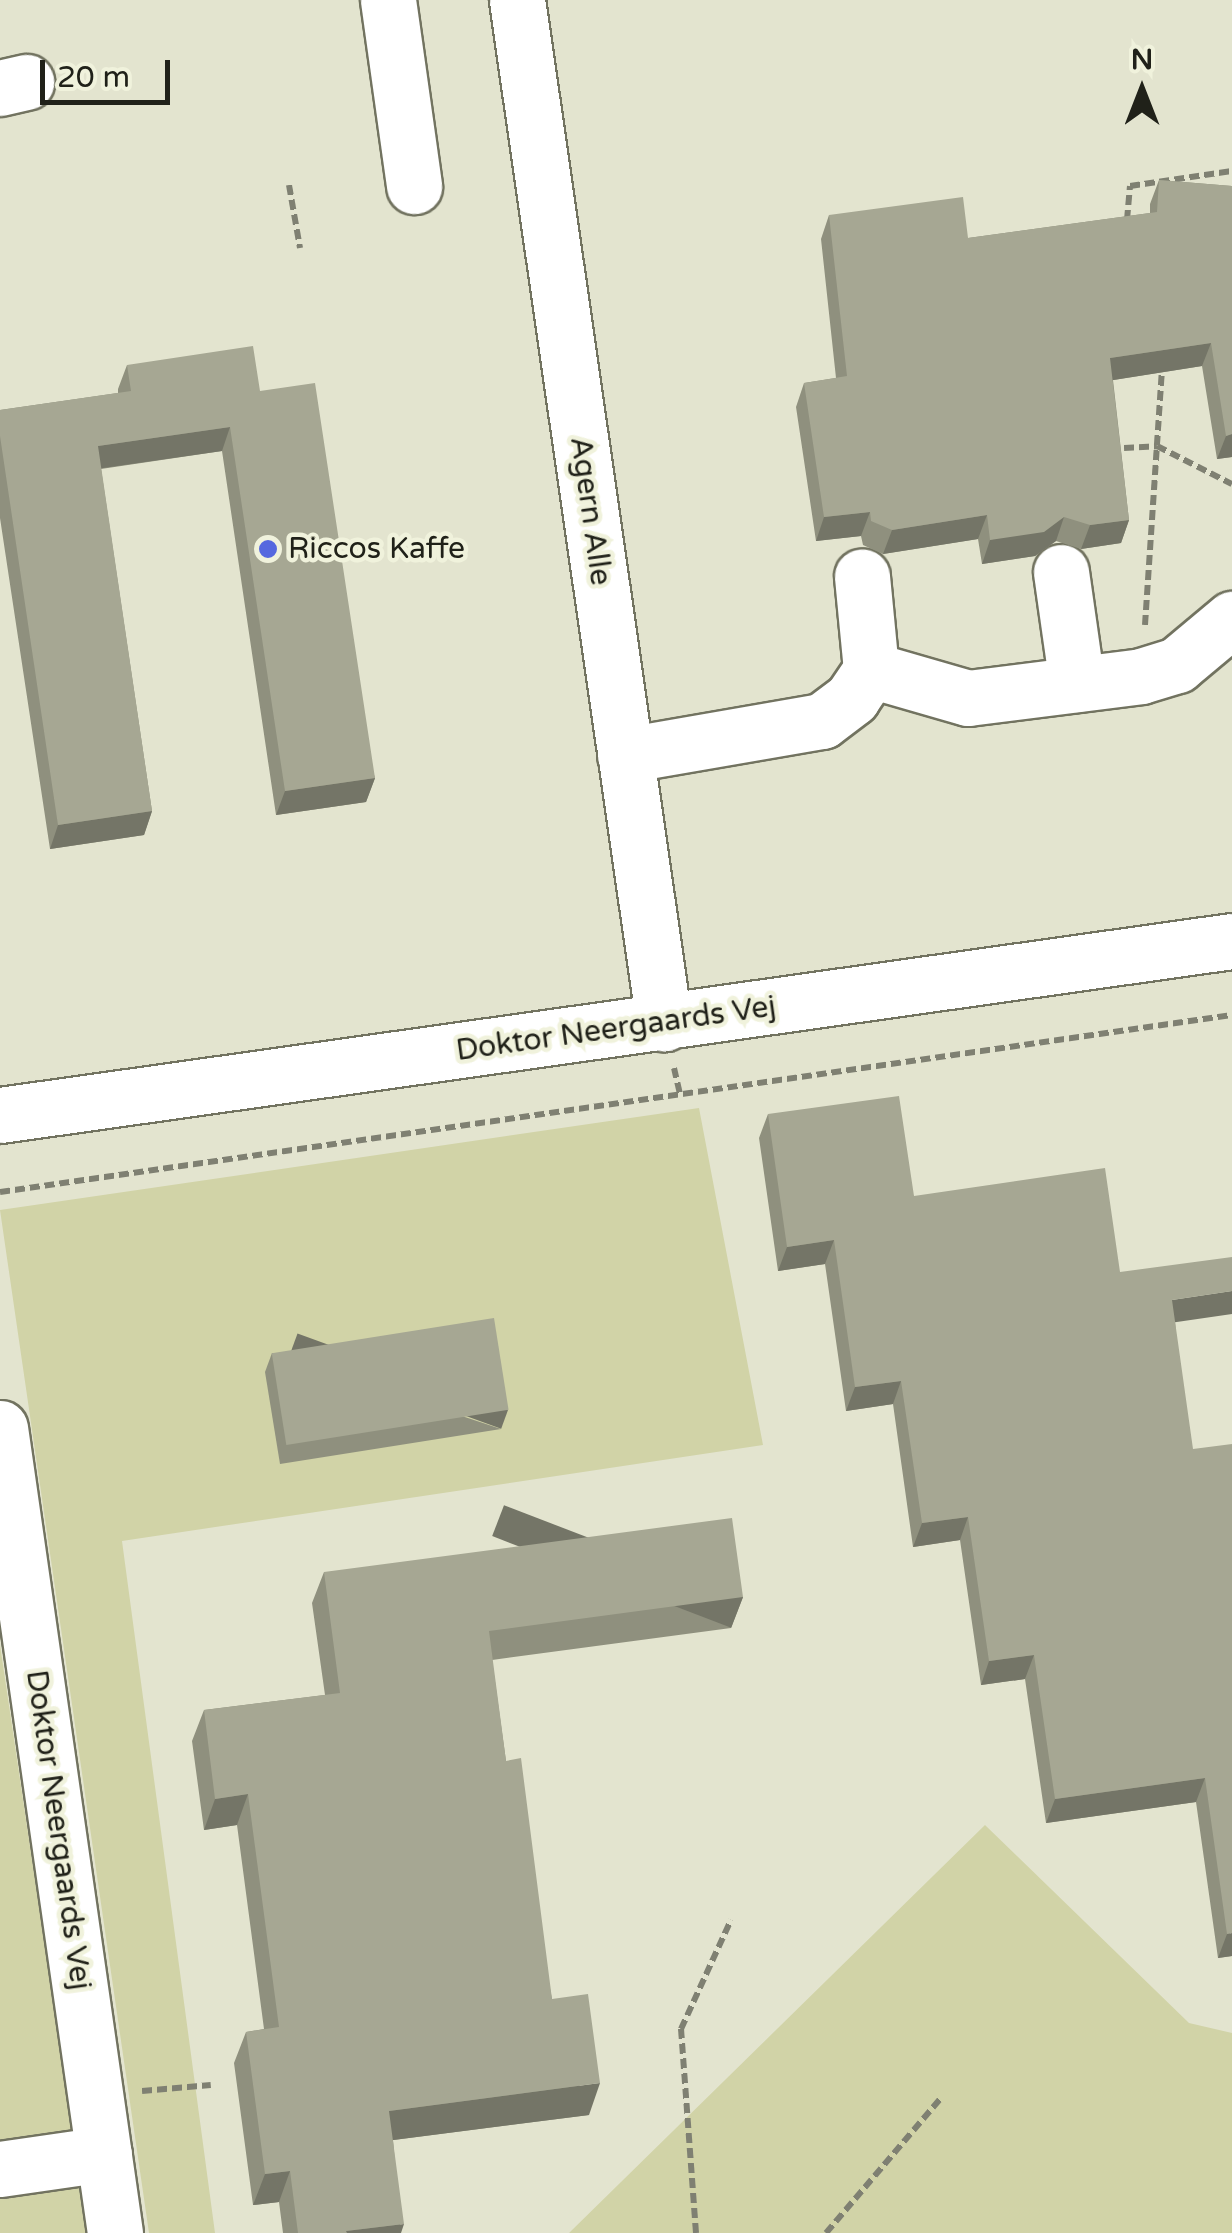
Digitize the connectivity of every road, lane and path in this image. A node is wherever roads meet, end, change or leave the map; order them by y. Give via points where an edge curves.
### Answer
1 (388, 0) edge
2 (516, 0) edge
3 (1232, 172) edge
4 (289, 185) dead end
5 (414, 186) dead end
6 (1127, 226) edge
7 (300, 248) dead end
8 (1162, 359) edge
9 (1156, 446) junction
10 (1124, 448) edge
11 (1232, 484) edge
12 (1061, 572) dead end
13 (862, 576) dead end
14 (1232, 619) edge
15 (871, 670) junction
16 (1141, 676) junction
17 (1077, 684) junction
18 (625, 754) junction
19 (1232, 942) edge
20 (1232, 1015) edge
21 (664, 1022) junction
22 (0, 1115) edge
23 (0, 1192) edge
24 (0, 1428) edge
25 (11, 1575) edge
26 (732, 1920) dead end
27 (212, 2084) dead end
28 (96, 2096) junction
29 (941, 2098) dead end
30 (104, 2154) junction
31 (0, 2169) edge
32 (115, 2233) edge
33 (696, 2233) edge
34 (826, 2233) edge

1 - 5 street
2 - 18 street, Agern Alle
3 - 6 path via 1130,186
4 - 7 path
8 - 9 path
9 - 10 path
9 - 11 path
9 - 16 path
12 - 17 street
13 - 15 street
14 - 16 street via 1177,665
15 - 17 street via 968,698
15 - 18 street via 852,698 822,721
16 - 17 street
18 - 21 street, Agern Alle
19 - 21 street, Doktor Neergaards Vej
20 - 23 path
21 - 22 street, Doktor Neergaards Vej
24 - 25 street, Doktor Neergaards Vej
25 - 28 street, Doktor Neergaards Vej
26 - 33 path via 681,2029
27 - 28 path
28 - 30 street, Doktor Neergaards Vej
29 - 34 path
30 - 31 street
30 - 32 street, Doktor Neergaards Vej

